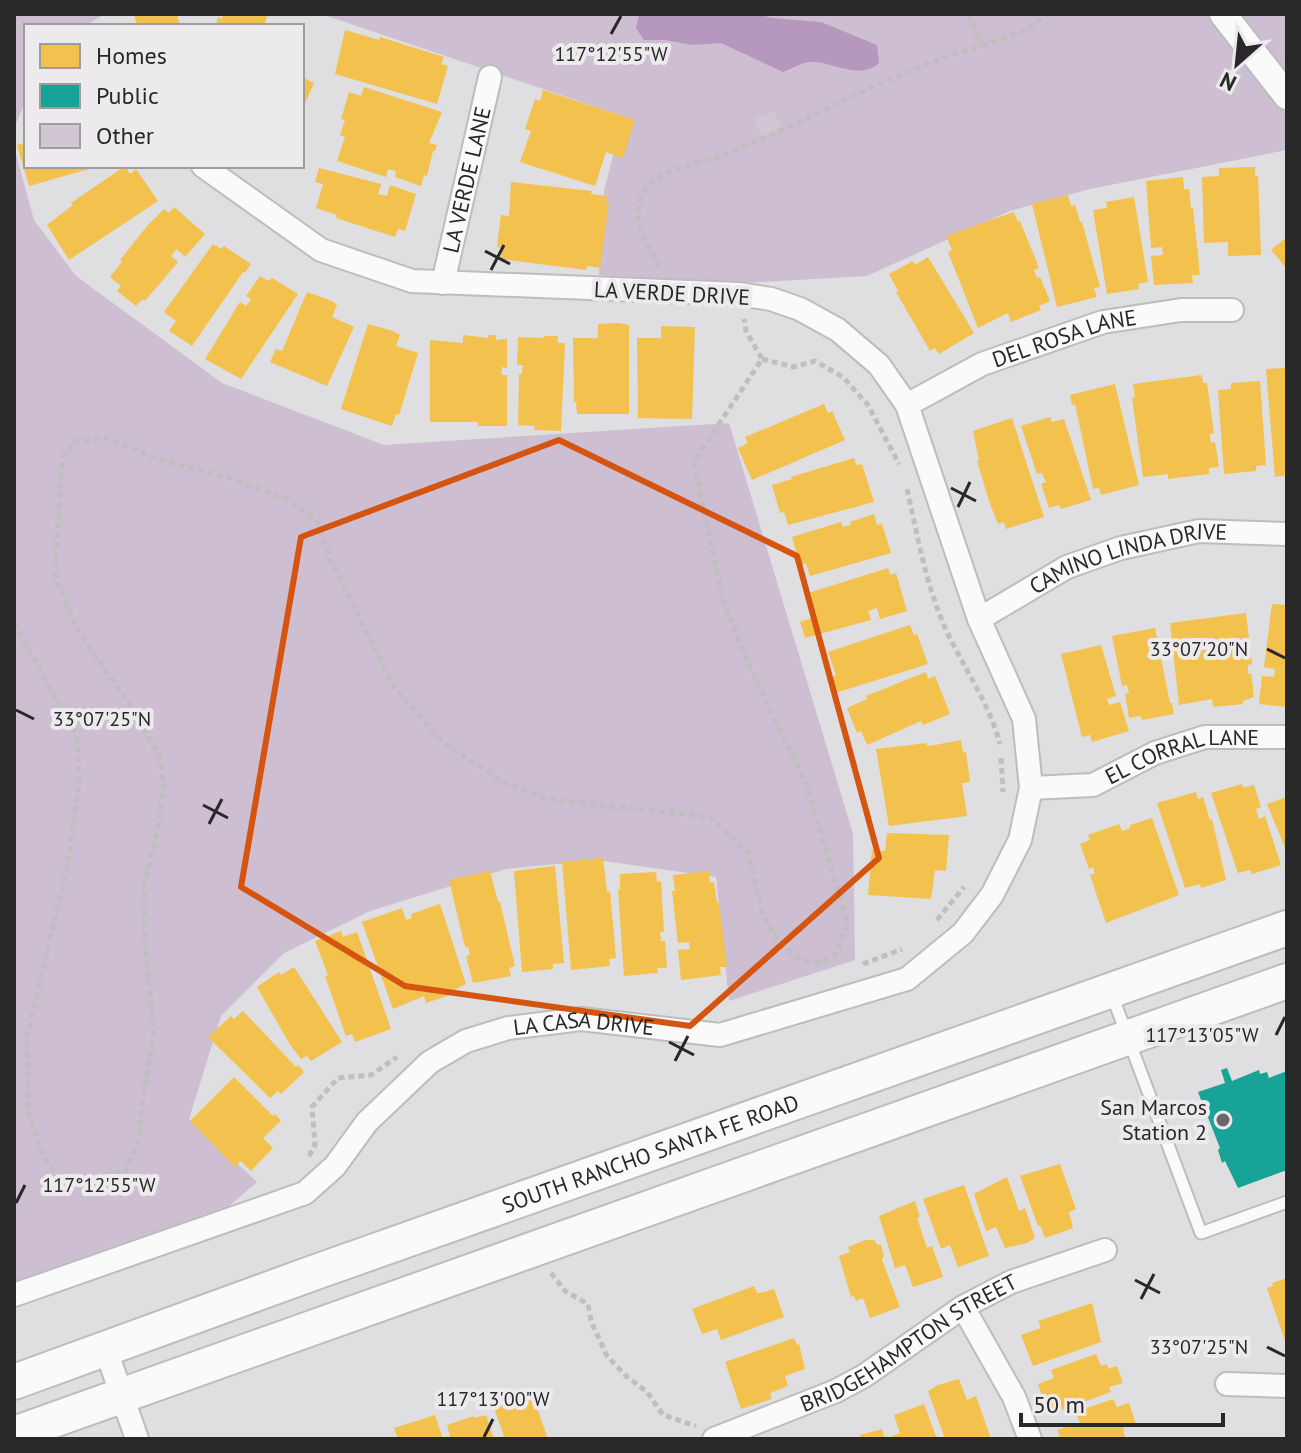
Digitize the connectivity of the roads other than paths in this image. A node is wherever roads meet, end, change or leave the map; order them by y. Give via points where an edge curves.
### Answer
1 (1223, 14) edge
2 (490, 77) dead end
3 (1287, 96) edge
4 (206, 168) edge
5 (443, 283) junction
6 (1232, 310) dead end
7 (907, 405) junction
8 (1287, 534) edge
9 (979, 619) junction
10 (1287, 737) edge
11 (1031, 788) junction
12 (1287, 928) edge
13 (1287, 981) edge
14 (1111, 991) junction
15 (1127, 1038) junction
16 (1287, 1202) edge
17 (1105, 1250) dead end
18 (14, 1295) edge
19 (963, 1307) junction
20 (106, 1350) junction
21 (14, 1382) edge
22 (1227, 1384) dead end
23 (1287, 1386) edge
24 (122, 1396) junction
25 (706, 1433) edge
26 (14, 1434) edge
27 (137, 1439) edge
28 (1030, 1439) edge

1 - 3 street
2 - 5 street, LA VERDE LANE
4 - 5 street, LA VERDE DRIVE via 321,250 412,281
5 - 7 street, LA VERDE DRIVE via 771,299 838,330 879,365
6 - 7 street, DEL ROSA LANE via 1181,310 1103,322 982,364
7 - 9 street, LA VERDE DRIVE
8 - 9 street, CAMINO LINDA DRIVE via 1199,531 1121,548 1067,567
9 - 11 street, LA CASA DRIVE via 1024,719
10 - 11 street, EL CORRAL LANE via 1205,737 1155,753 1093,785
11 - 18 street, LA CASA DRIVE via 1020,840 992,895 963,933 907,979 720,1035 581,1019 508,1028 466,1041 430,1062 367,1122 335,1166 305,1193
12 - 14 main road, SOUTH RANCHO SANTA FE ROAD
13 - 15 main road
14 - 15 lane
14 - 20 main road, SOUTH RANCHO SANTA FE ROAD
15 - 16 lane via 1201,1233
15 - 24 main road
17 - 19 street, BRIDGEHAMPTON STREET via 1011,1282
19 - 25 street, BRIDGEHAMPTON STREET via 836,1391
19 - 28 street via 1014,1397
20 - 21 main road, SOUTH RANCHO SANTA FE ROAD
20 - 24 street
22 - 23 street
24 - 26 main road
24 - 27 street

